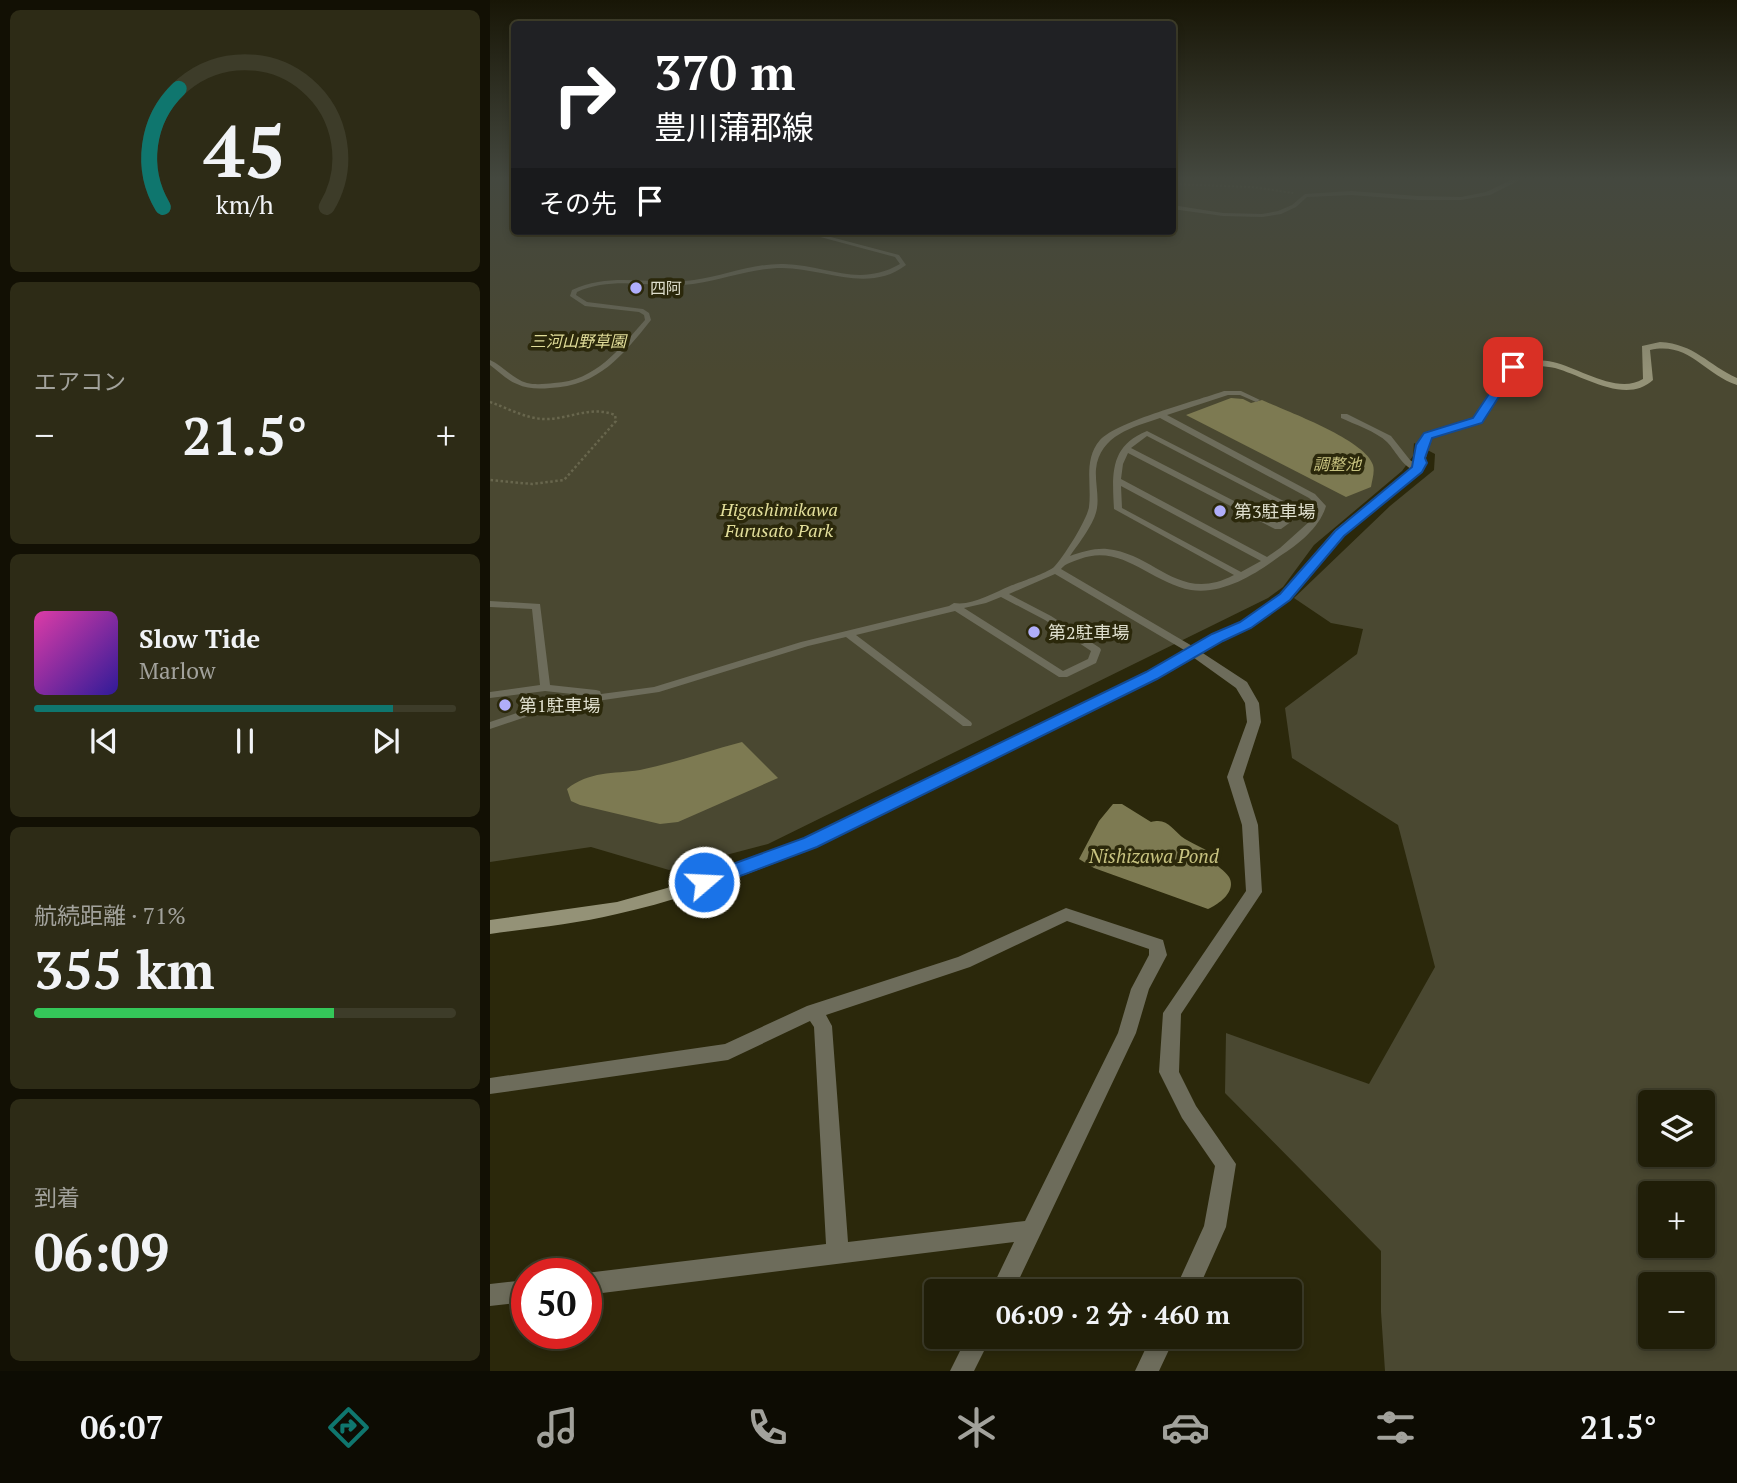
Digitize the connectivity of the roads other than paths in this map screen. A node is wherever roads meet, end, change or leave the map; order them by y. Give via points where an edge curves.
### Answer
1 (851, 244) edge
2 (490, 362) edge
3 (1737, 382) edge
4 (1256, 400) dead end
5 (1161, 415) junction
6 (1344, 416) dead end
7 (1125, 448) junction
8 (1417, 470) junction
9 (1117, 480) junction
10 (1299, 512) junction
11 (1316, 520) junction
12 (1268, 561) junction
13 (1059, 566) junction
14 (1240, 575) junction
15 (1002, 594) junction
16 (490, 604) edge
17 (954, 606) junction
18 (847, 634) junction
19 (1195, 652) junction
20 (545, 688) junction
21 (490, 695) edge
22 (616, 695) junction
23 (967, 724) dead end
24 (490, 726) edge
25 (490, 927) edge
26 (814, 1011) junction
27 (490, 1086) edge
28 (1031, 1230) junction
29 (838, 1254) junction
30 (1007, 1279) edge
31 (1191, 1279) edge
32 (602, 1282) edge
33 (511, 1293) edge
34 (490, 1295) edge
35 (973, 1349) edge
36 (1157, 1349) edge
37 (962, 1371) edge
38 (1147, 1371) edge

1 - 2 lane via 897,256 903,265 863,277 846,278 787,265 680,283 628,280 585,285 573,296 585,304 648,314 648,320 600,372 572,384 535,386 523,384
3 - 8 main road via 1717,374 1692,352 1661,346 1645,348 1648,380 1633,387 1541,363 1520,365 1513,367 1478,421 1428,436
4 - 5 lane via 1227,393
5 - 11 lane via 1312,496 1322,506
5 - 13 lane via 1121,429 1098,450 1092,468 1093,509
6 - 8 lane via 1388,438
7 - 9 lane
7 - 10 lane via 1147,433
7 - 10 lane via 1278,527
8 - 19 main road via 1339,534 1285,597
9 - 12 lane
9 - 14 lane via 1118,509
10 - 11 lane
11 - 12 lane
12 - 14 lane
13 - 14 lane via 1090,551 1106,550 1185,585 1214,587
13 - 15 lane
13 - 19 lane
15 - 17 lane
15 - 17 lane via 1096,650 1093,661 1062,675
16 - 20 lane via 537,606
17 - 18 lane
18 - 22 lane via 656,690
18 - 23 lane
19 - 25 main road via 810,843 756,865 618,908
19 - 31 street via 1242,685 1252,703 1254,722 1235,777 1250,825 1254,892 1172,1013 1169,1072 1189,1112 1226,1164 1215,1227
20 - 21 lane
20 - 22 lane
22 - 24 lane via 553,704
26 - 27 street via 728,1052
26 - 28 street via 964,962 1066,914 1157,944 1158,955 1140,989 1127,1033
26 - 29 street via 823,1026
28 - 29 street
28 - 30 street
29 - 32 street
33 - 34 street
35 - 37 street
36 - 38 street

